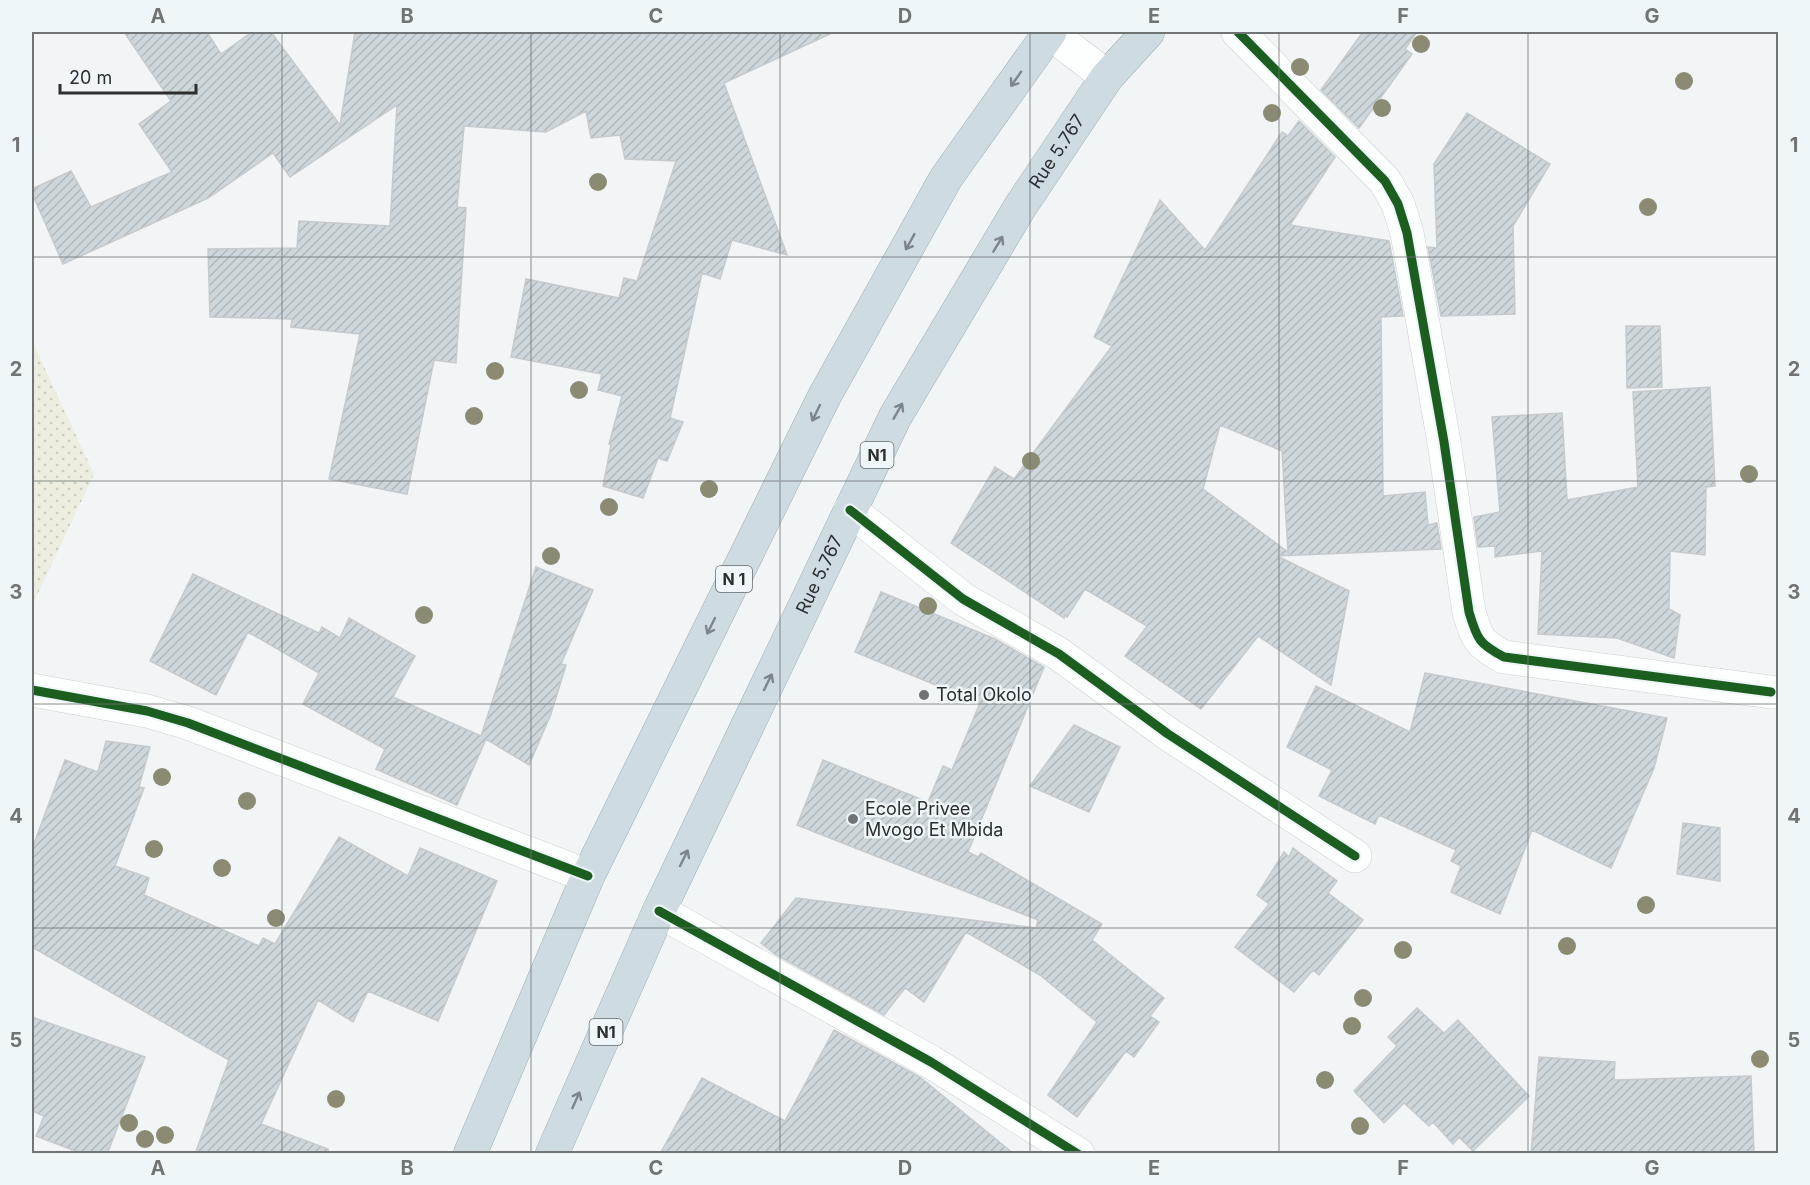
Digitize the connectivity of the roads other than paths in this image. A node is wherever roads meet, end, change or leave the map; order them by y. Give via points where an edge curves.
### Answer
1 (1050, 32) edge
2 (1148, 32) edge
3 (1238, 32) edge
4 (1107, 77) junction
5 (850, 510) junction
6 (32, 690) edge
7 (1771, 692) dead end
8 (1355, 856) dead end
9 (588, 876) junction
10 (659, 910) junction
11 (470, 1154) edge
12 (552, 1154) edge
13 (1078, 1154) edge

1 - 4 street
1 -> 9 highway, N 1 via 946,178 824,397
2 - 4 highway, Rue 5.767 / N1
3 - 7 street via 1385,181 1398,204 1407,233 1444,442 1469,612 1475,633 1485,647 1504,657
5 -> 4 highway, Rue 5.767 / N1 via 895,417 1020,207
5 - 8 street via 963,599 1059,654 1168,734
10 -> 5 highway, Rue 5.767 / N1
6 - 9 street via 147,711 188,723
9 - 11 highway, N 1
12 -> 10 highway, Rue 5.767 / N1
10 - 13 street via 931,1062

